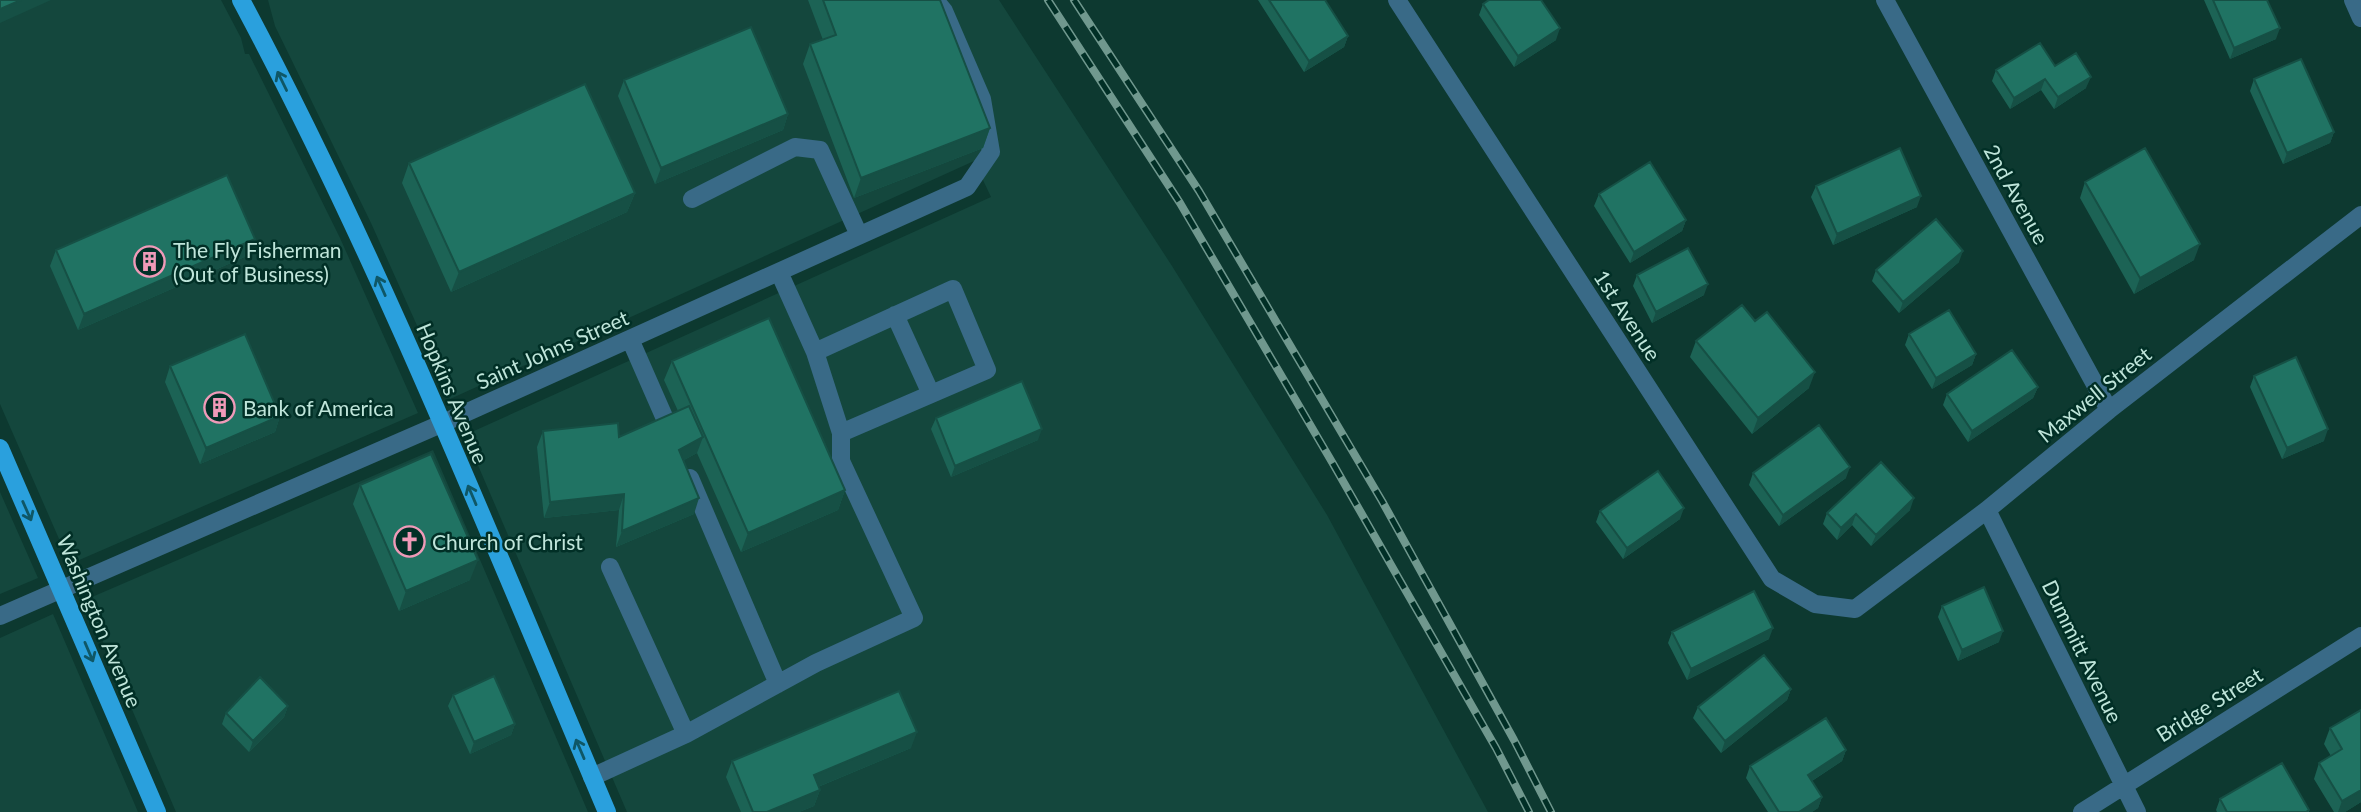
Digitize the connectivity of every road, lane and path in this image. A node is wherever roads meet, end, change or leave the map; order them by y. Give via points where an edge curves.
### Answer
1 (241, 0) edge
2 (250, 0) edge
3 (935, 0) edge
4 (1397, 0) edge
5 (1885, 0) edge
6 (2353, 0) edge
7 (2361, 18) edge
8 (258, 32) junction
9 (692, 199) dead end
10 (2361, 215) edge
11 (859, 235) junction
12 (779, 272) junction
13 (895, 315) junction
14 (630, 339) junction
15 (815, 352) junction
16 (931, 394) junction
17 (2109, 410) junction
18 (441, 424) junction
19 (669, 428) edge
20 (841, 433) junction
21 (0, 448) edge
22 (682, 461) edge
23 (1987, 510) junction
24 (610, 566) dead end
25 (62, 589) junction
26 (1855, 609) joint
27 (0, 616) edge
28 (2361, 636) edge
29 (778, 684) junction
30 (686, 734) junction
31 (592, 777) junction
32 (2123, 785) junction
33 (157, 812) edge
34 (607, 812) edge
35 (2082, 812) edge
36 (2137, 812) edge

1 - 8 main road, Hopkins Avenue
2 - 8 street
3 - 11 street, Saint Johns Street via 982,99 991,152 967,187
4 - 26 street, 1st Avenue via 1772,579 1815,604
5 - 17 street, 2nd Avenue
6 - 7 street
18 -> 8 main road, Hopkins Avenue via 364,249
9 - 11 street via 795,147 820,150
10 - 17 street, Maxwell Street
11 - 12 street, Saint Johns Street
12 - 14 street, Saint Johns Street
12 - 15 street
13 - 15 street
13 - 16 street
13 - 16 street via 953,289 987,370
14 - 18 street, Saint Johns Street
14 - 19 street
15 - 20 street
16 - 20 street
17 - 23 street, Maxwell Street
18 - 25 street, Saint Johns Street
31 -> 18 main road, Hopkins Avenue
20 - 29 street via 841,461 914,618
21 -> 25 main road, Washington Avenue
22 - 29 street
23 - 26 street, Maxwell Street
23 - 32 street, Dummitt Avenue
24 - 30 street
25 - 27 street, Saint Johns Street
25 -> 33 main road, Washington Avenue
28 - 32 street, Bridge Street
29 - 30 street
30 - 31 street
31 - 34 main road, Hopkins Avenue
32 - 35 street, Bridge Street
32 - 36 street, Dummitt Avenue

